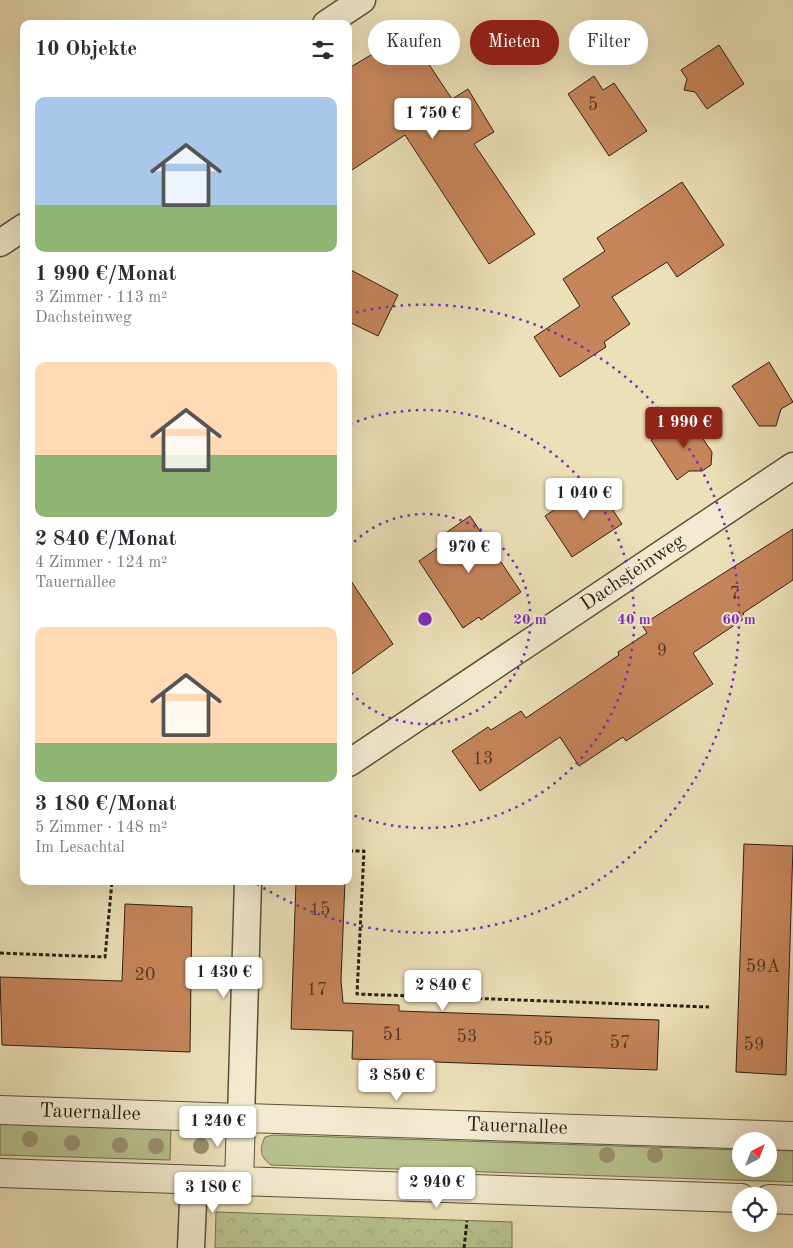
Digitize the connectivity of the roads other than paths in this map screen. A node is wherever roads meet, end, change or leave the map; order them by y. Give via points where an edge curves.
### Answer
1 (362, 0) edge
2 (332, 20) edge
3 (20, 230) edge
4 (0, 243) edge
5 (793, 466) edge
6 (352, 760) edge
7 (248, 885) edge
8 (0, 1110) edge
9 (241, 1118) junction
10 (793, 1136) edge
11 (0, 1173) edge
12 (194, 1180) junction
13 (238, 1181) junction
14 (732, 1198) edge
15 (777, 1199) edge
16 (793, 1200) edge
17 (191, 1248) edge

1 - 2 street
3 - 4 street
5 - 6 street, Dachsteinweg
7 - 9 street
8 - 9 street, Tauernallee
9 - 10 street, Tauernallee
9 - 13 street
11 - 12 street
12 - 13 street
12 - 17 street
13 - 14 street
15 - 16 street

